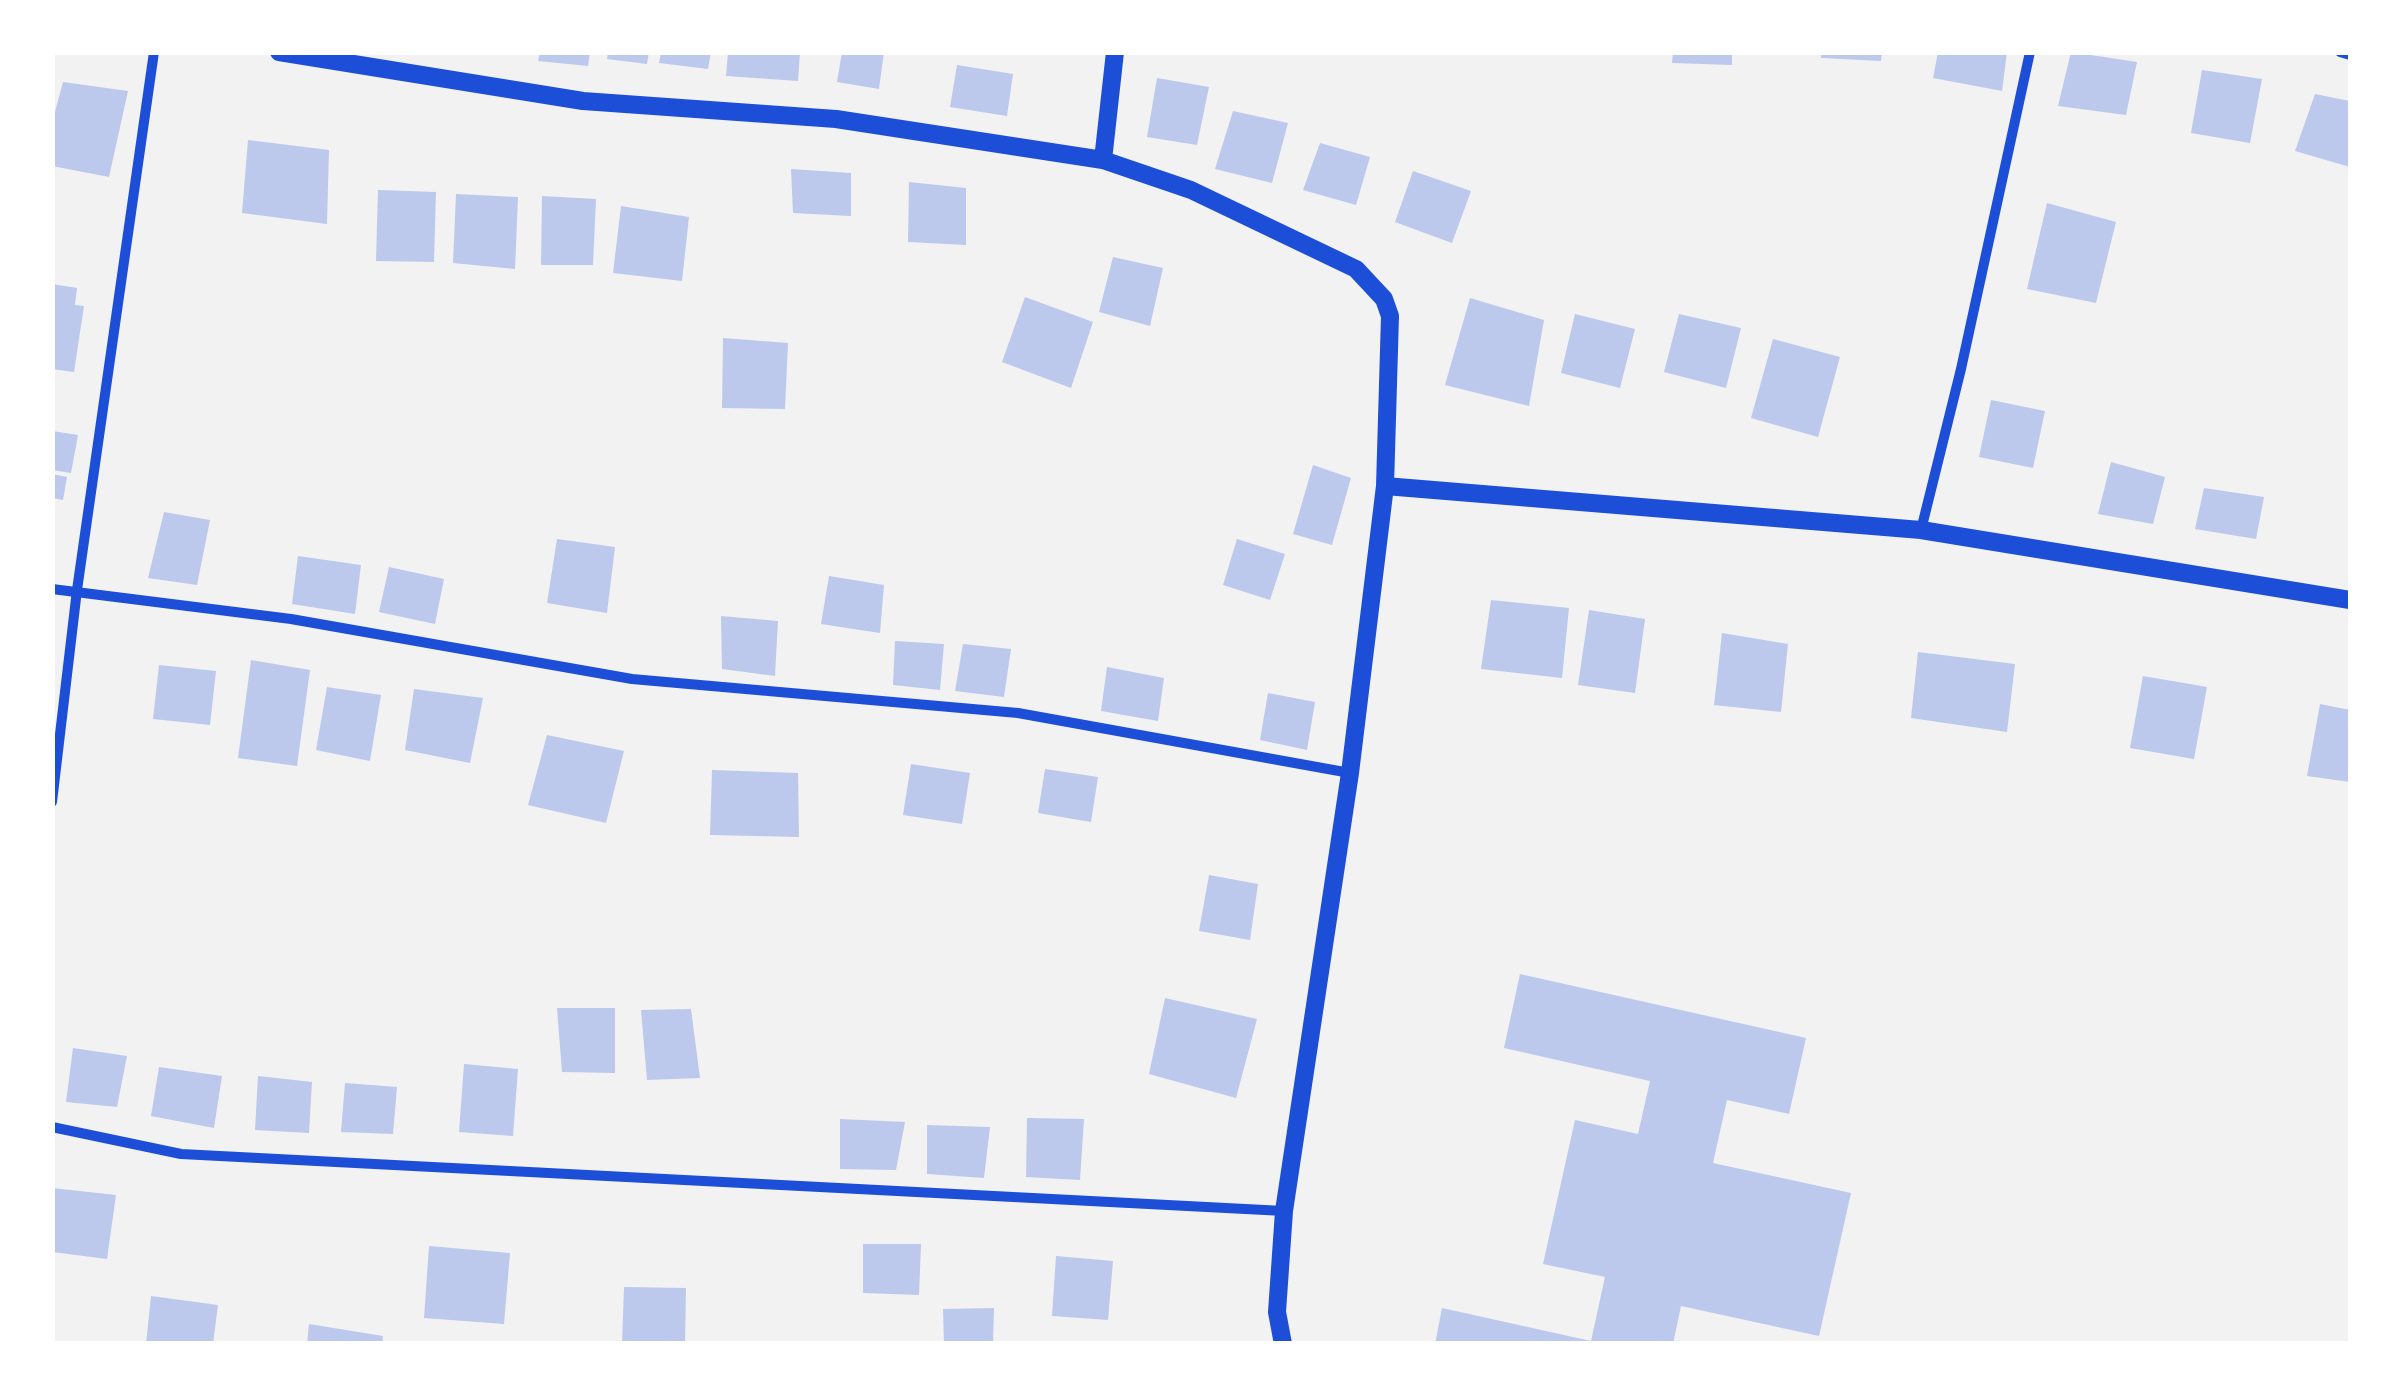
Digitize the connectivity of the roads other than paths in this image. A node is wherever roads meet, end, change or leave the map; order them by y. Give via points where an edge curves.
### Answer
1 (154, 52) edge
2 (279, 52) edge
3 (1115, 52) edge
4 (2030, 52) edge
5 (2340, 52) edge
6 (2350, 55) edge
7 (1103, 160) junction
8 (1385, 486) junction
9 (1921, 530) junction
10 (52, 588) edge
11 (78, 590) junction
12 (2350, 600) edge
13 (1350, 772) junction
14 (52, 802) edge
15 (52, 1127) edge
16 (1284, 1211) junction
17 (1283, 1344) edge

1 - 11 street
2 - 7 street via 583,101 836,120
3 - 7 street
4 - 9 street
5 - 6 street
7 - 8 street via 1192,190 1356,269 1384,298 1390,316
8 - 9 street
8 - 13 street
9 - 12 street
10 - 11 street
11 - 13 street via 632,679 1018,713
11 - 14 street
13 - 16 street
15 - 16 street via 181,1154
16 - 17 street via 1277,1312

